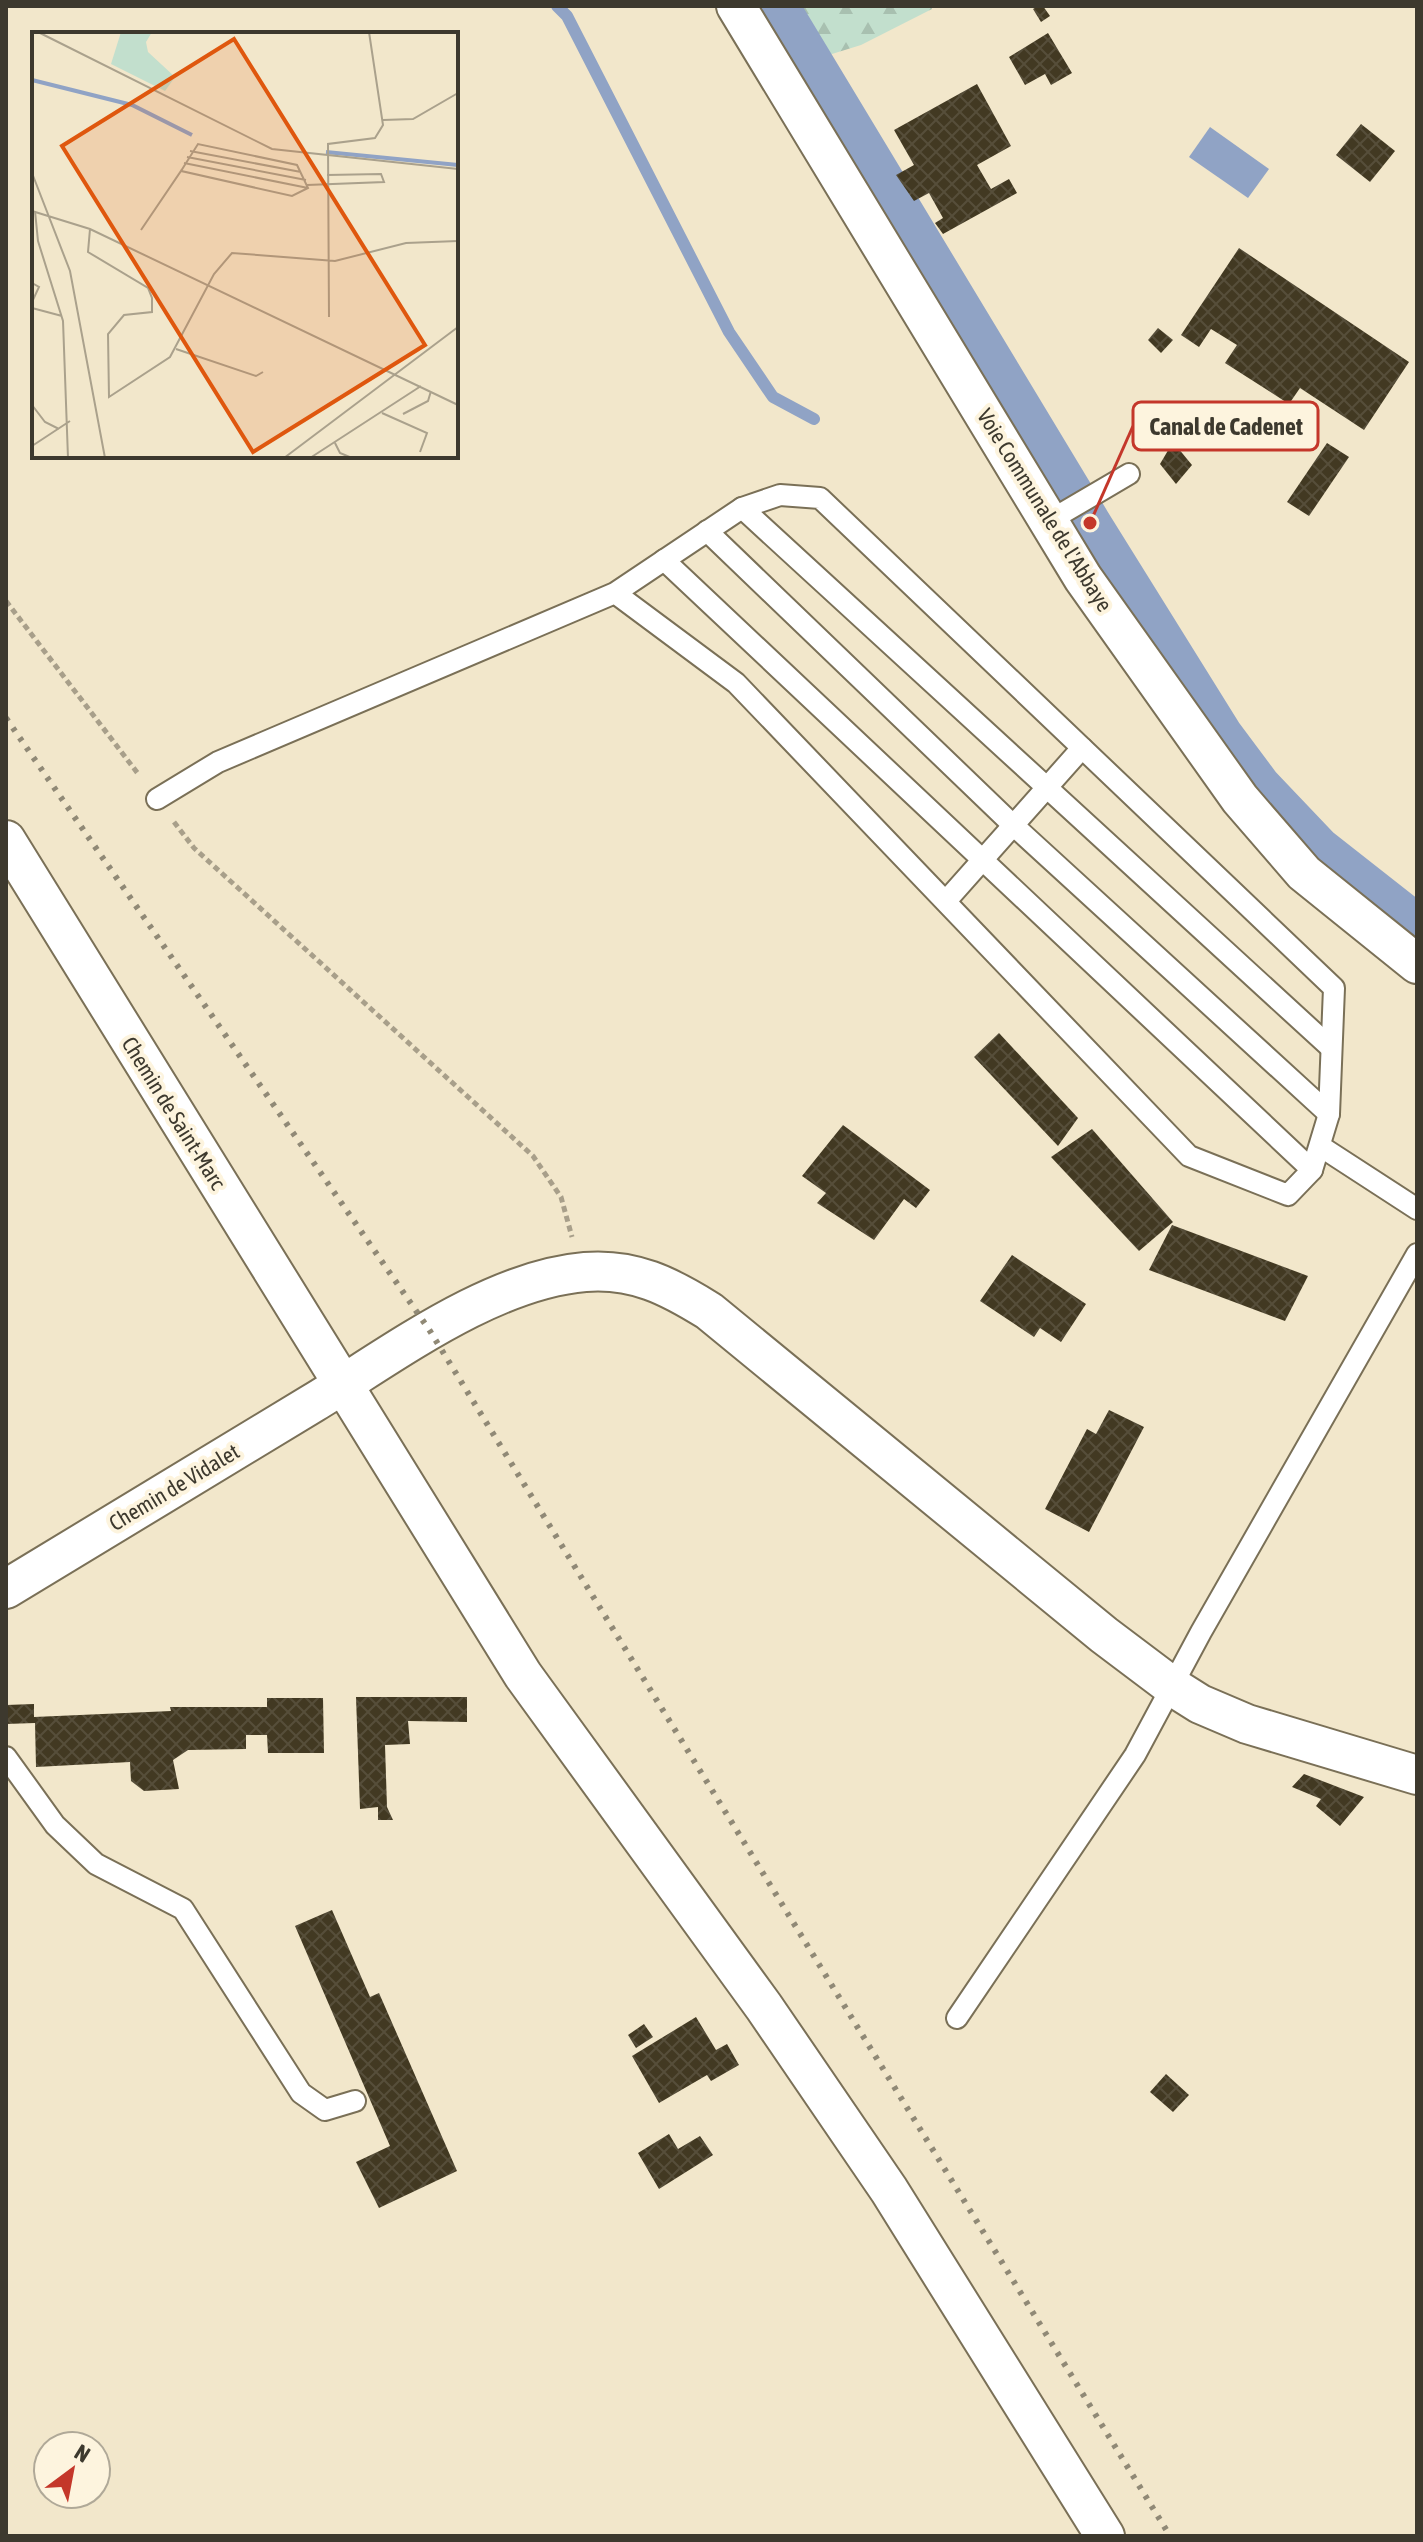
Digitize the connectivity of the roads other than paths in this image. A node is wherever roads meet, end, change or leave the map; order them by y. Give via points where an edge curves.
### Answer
1 (736, 6) edge
2 (1129, 474) dead end
3 (742, 508) junction
4 (1050, 520) junction
5 (707, 531) junction
6 (664, 560) junction
7 (615, 593) junction
8 (1082, 748) junction
9 (1046, 788) junction
10 (157, 799) road end
11 (1013, 825) junction
12 (6, 840) edge
13 (984, 858) junction
14 (946, 901) junction
15 (1417, 964) edge
16 (1331, 1048) junction
17 (1329, 1114) junction
18 (1320, 1146) junction
19 (1312, 1170) junction
20 (1417, 1209) edge
21 (1417, 1254) edge
22 (342, 1386) junction
23 (6, 1589) edge
24 (1173, 1687) junction
25 (6, 1757) edge
26 (1417, 1775) edge
27 (957, 2018) dead end
28 (355, 2101) dead end
29 (1105, 2536) edge

1 - 4 street, Voie Communale de l'Abbaye
2 - 4 lane
3 - 5 lane
3 - 8 lane via 780,495 820,498
3 - 9 lane
4 - 15 street, Voie Communale de l'Abbaye via 1083,578 1240,799 1304,873
5 - 6 lane
5 - 11 lane
6 - 7 lane
6 - 13 lane
7 - 10 lane via 218,762
7 - 14 lane via 736,683
8 - 9 lane
8 - 16 lane via 1334,988
9 - 11 lane
9 - 16 lane
11 - 13 lane
11 - 17 lane
12 - 22 street, Chemin de Saint-Marc
13 - 14 lane
13 - 19 lane
14 - 19 lane via 1189,1156 1288,1195
16 - 17 lane
17 - 18 lane
18 - 19 lane
18 - 20 lane
21 - 24 lane
22 - 23 street, Chemin de Vidalet
22 - 24 street, Chemin de Vidalet via 430,1331 529,1284 583,1272 645,1276 709,1311
22 - 29 street, Chemin de Saint-Marc via 523,1675 764,2007 889,2190
24 - 26 street, Chemin de Vidalet via 1247,1724
24 - 27 lane via 1135,1755
25 - 28 lane via 55,1825 96,1864 183,1909 301,2093 325,2110

